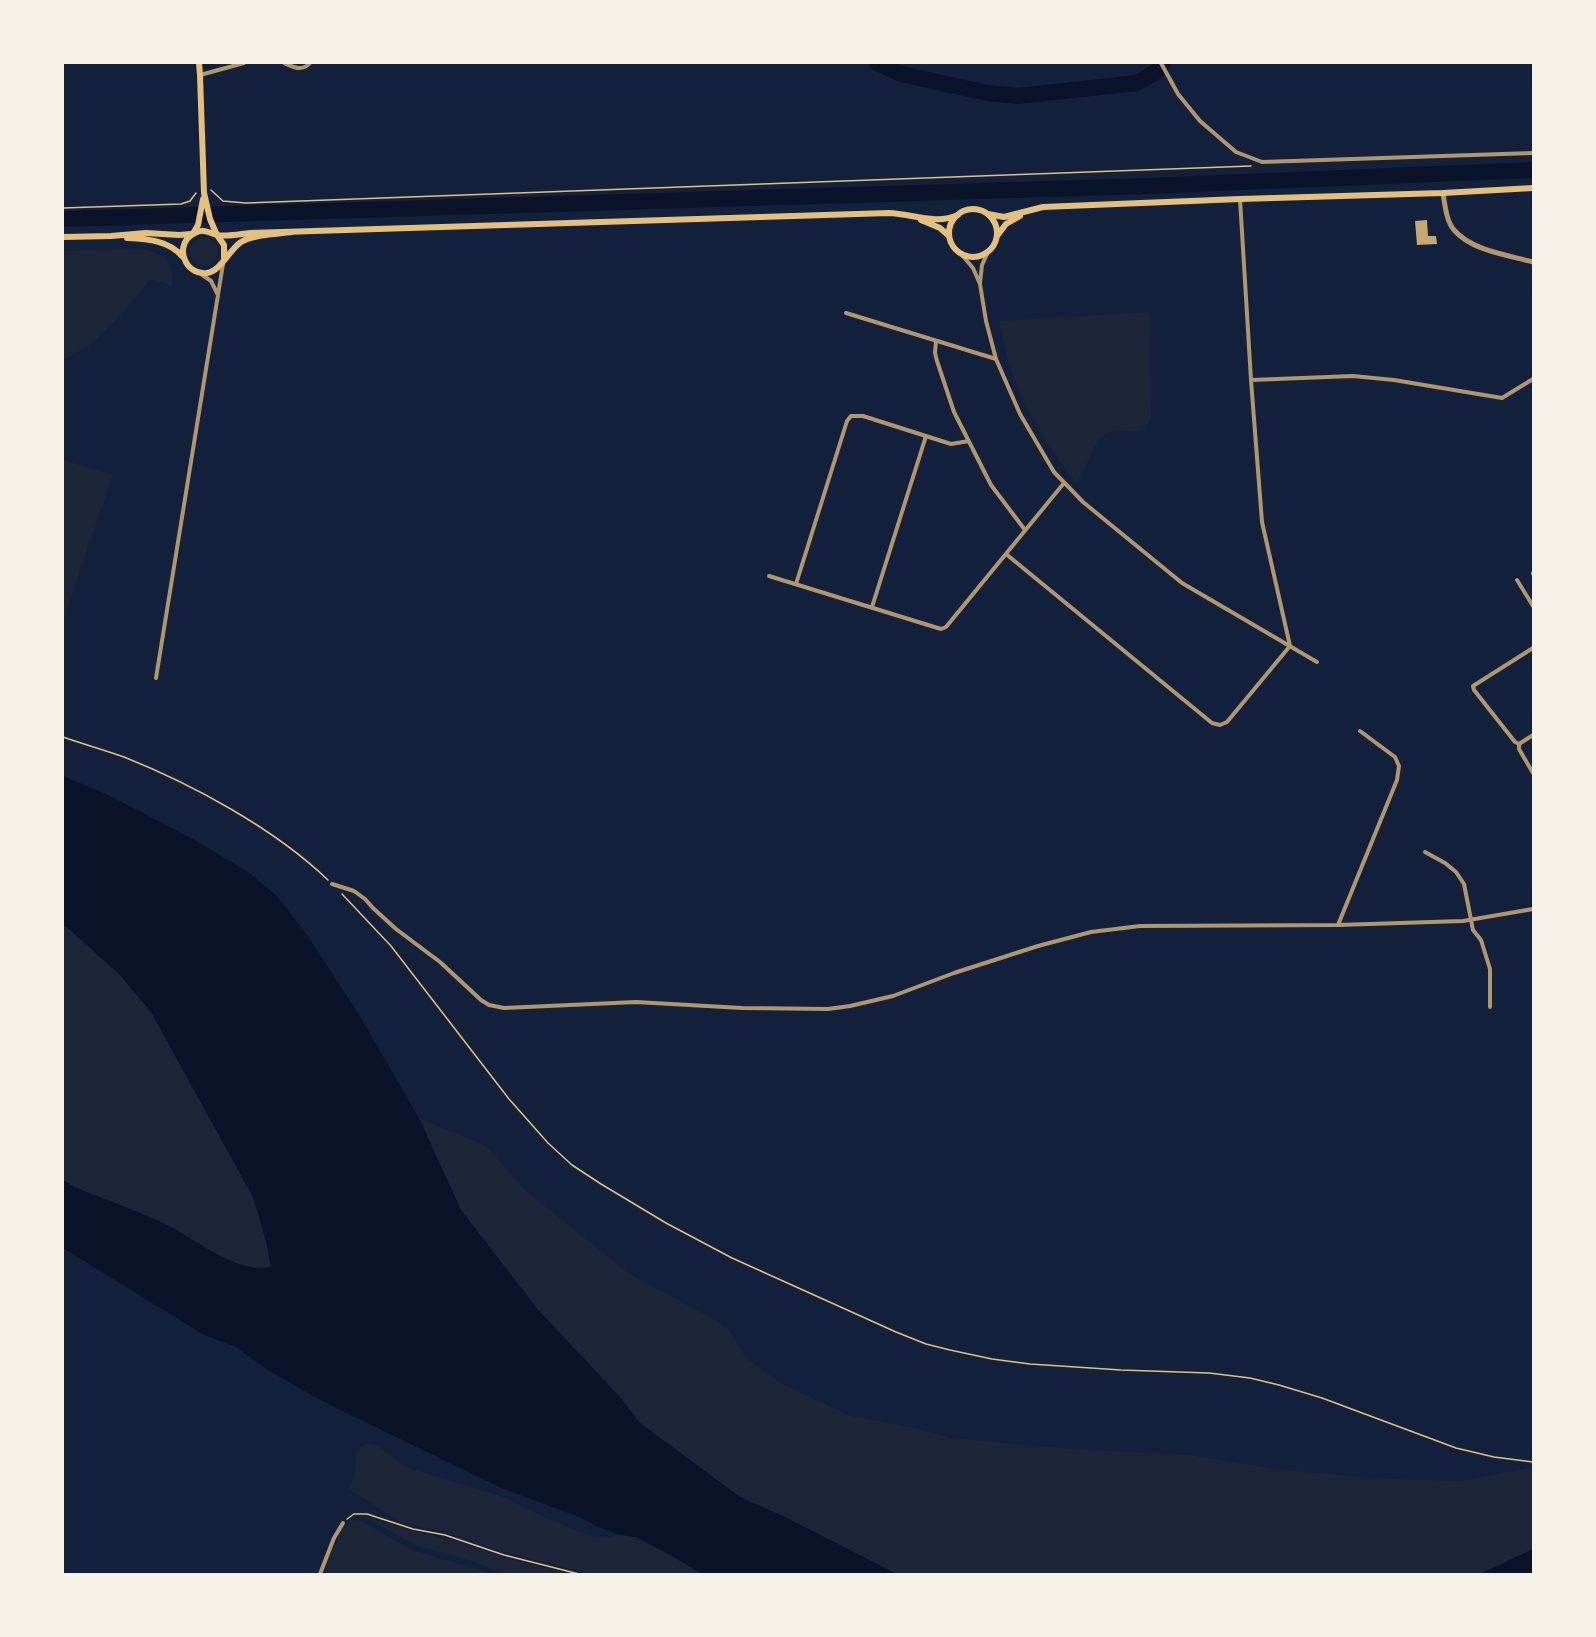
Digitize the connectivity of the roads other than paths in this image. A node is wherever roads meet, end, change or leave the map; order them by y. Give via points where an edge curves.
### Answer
1 (199, 63) edge
2 (244, 63) edge
3 (284, 63) edge
4 (310, 63) edge
5 (1161, 63) edge
6 (200, 75) junction
7 (1533, 153) edge
8 (1533, 188) edge
9 (204, 191) junction
10 (1443, 193) junction
11 (1240, 199) junction
12 (1029, 211) junction
13 (988, 214) junction
14 (958, 215) junction
15 (912, 216) junction
16 (292, 232) junction
17 (193, 234) junction
18 (216, 234) junction
19 (111, 236) junction
20 (949, 236) junction
21 (997, 236) junction
22 (63, 237) edge
23 (988, 252) junction
24 (961, 254) junction
25 (183, 257) junction
26 (224, 260) junction
27 (1533, 262) edge
28 (199, 273) junction
29 (980, 284) junction
30 (217, 293) junction
31 (846, 313) dead end
32 (936, 341) junction
33 (996, 359) junction
34 (1533, 379) edge
35 (1251, 381) junction
36 (926, 436) junction
37 (969, 441) junction
38 (1065, 483) junction
39 (1025, 531) junction
40 (1006, 554) junction
41 (769, 576) dead end
42 (1517, 580) dead end
43 (796, 584) junction
44 (1533, 606) edge
45 (872, 607) junction
46 (1290, 646) junction
47 (1533, 648) edge
48 (1317, 662) dead end
49 (156, 678) dead end
50 (1360, 731) dead end
51 (1533, 735) edge
52 (1519, 744) junction
53 (1533, 773) edge
54 (1425, 852) dead end
55 (332, 884) road end
56 (1533, 909) edge
57 (1471, 919) junction
58 (1338, 926) junction
59 (1490, 1007) dead end
60 (343, 1523) road end
61 (320, 1574) edge

1 - 6 main road
2 - 6 street
3 - 4 street via 300,69
5 - 7 street via 1178,94 1200,121 1236,152 1262,162
6 - 9 main road
8 - 10 main road
9 - 17 main road
9 - 18 main road
10 - 11 main road
10 - 27 street via 1454,229 1468,241
11 - 12 main road via 1043,207
11 - 35 street
12 - 13 main road via 1004,217
12 - 21 main road via 1006,224
13 - 14 main road via 973,209
13 - 21 main road
14 - 15 main road via 943,219
14 - 20 main road
15 - 16 main road via 877,213
15 - 20 main road
16 - 18 main road
16 - 26 main road via 247,240
17 - 18 main road via 205,230
17 - 19 main road
17 - 25 main road via 184,244
18 - 26 main road via 224,245
19 - 22 main road
19 - 25 main road via 161,242
20 - 24 main road
21 - 23 main road
23 - 24 main road via 975,257
23 - 29 street
24 - 29 street
25 - 28 main road
26 - 28 main road via 213,271
26 - 30 street
28 - 30 street via 211,281
29 - 33 street
30 - 49 street
31 - 32 street
32 - 33 street
32 - 37 street via 939,369
33 - 38 street via 1020,414 1054,472
34 - 35 street via 1502,398 1353,376
35 - 46 street via 1262,522
36 - 37 street via 951,444
36 - 43 street via 863,416 852,416 847,421
36 - 45 street
37 - 39 street via 991,485
38 - 39 street
38 - 46 street via 1182,583
39 - 40 street
40 - 45 street via 941,629
40 - 46 street via 1212,723 1227,722
41 - 43 street
42 - 44 street
43 - 45 street
46 - 48 street
47 - 52 street via 1473,686
50 - 58 street via 1395,757 1399,766 1397,780
51 - 52 street
52 - 53 street
54 - 57 street via 1456,872 1467,892
55 - 58 street via 354,891 481,1000 504,1008 636,1002 742,1008 850,1006 893,996 954,973 1092,932 1140,926
56 - 57 street
57 - 58 street
57 - 59 street via 1490,969
60 - 61 street

